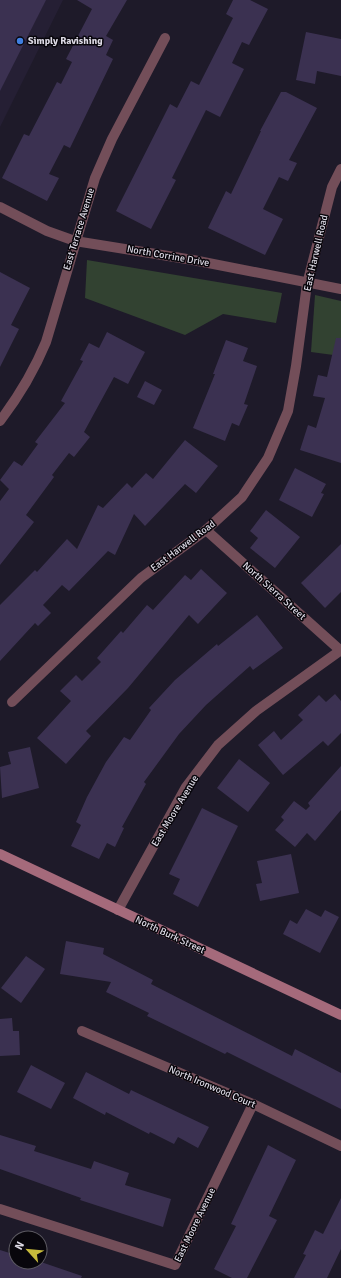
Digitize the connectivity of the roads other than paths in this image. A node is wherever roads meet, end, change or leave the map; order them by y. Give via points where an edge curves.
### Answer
1 (165, 38) dead end
2 (341, 169) edge
3 (0, 207) edge
4 (75, 241) junction
5 (307, 284) junction
6 (341, 289) edge
7 (0, 421) edge
8 (206, 530) junction
9 (341, 651) edge
10 (12, 702) dead end
11 (0, 854) edge
12 (118, 910) junction
13 (341, 1015) edge
14 (82, 1031) dead end
15 (253, 1104) junction
16 (341, 1146) edge
17 (0, 1209) edge

1 - 4 street, East Terrace Avenue via 112,139 95,178
2 - 5 street, East Harwell Road via 332,187
3 - 4 street, North Corrine Drive via 47,231
4 - 5 street, North Corrine Drive via 193,260
4 - 7 street, East Terrace Avenue via 46,342 36,366 21,393
5 - 6 street, North Corrine Drive
5 - 8 street, East Harwell Road via 288,411 268,458 242,497
8 - 9 street, North Sierra Street
8 - 10 street, East Harwell Road via 141,578
9 - 12 street, East Moore Avenue via 256,711 218,745 186,787
11 - 12 street, North Burk Street
12 - 13 street, North Burk Street
14 - 15 street, North Ironwood Court
15 - 16 street, North Ironwood Court
15 - 17 street, East Moore Avenue via 175,1265

